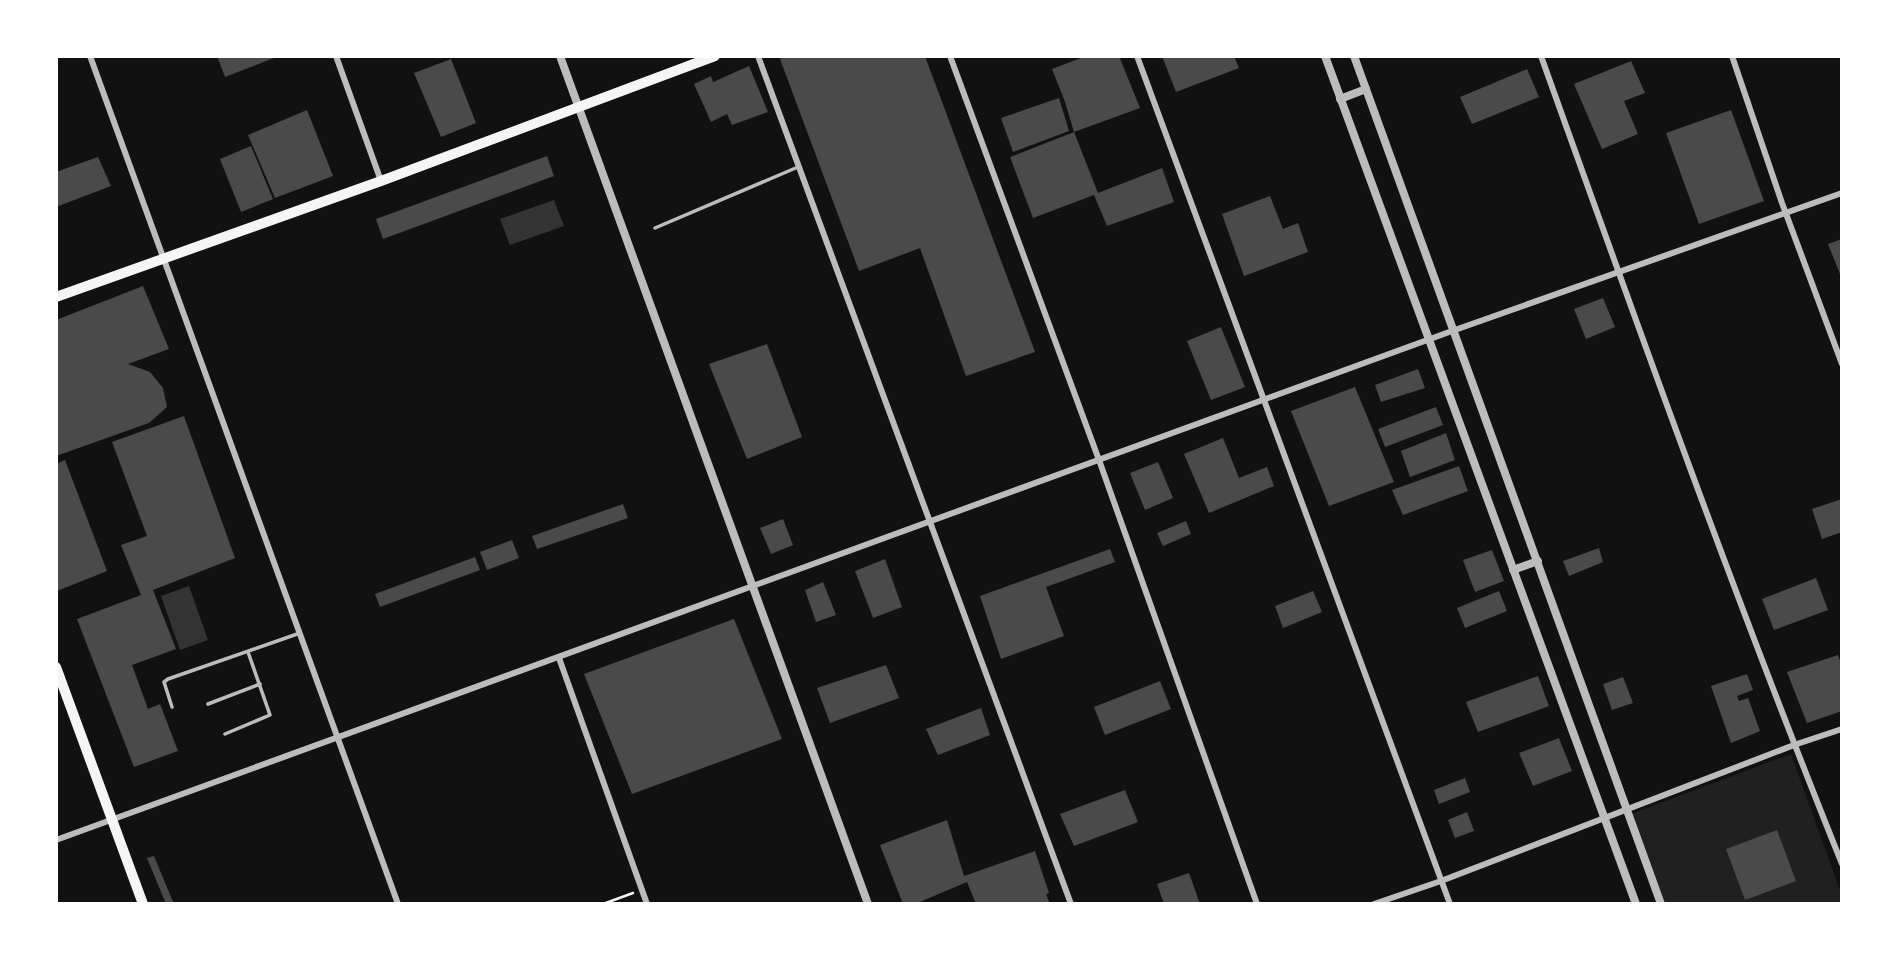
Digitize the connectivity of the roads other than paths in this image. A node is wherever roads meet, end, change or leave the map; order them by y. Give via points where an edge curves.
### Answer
1 (90, 56) edge
2 (336, 56) edge
3 (560, 56) edge
4 (715, 56) edge
5 (758, 56) edge
6 (950, 56) edge
7 (1137, 56) edge
8 (1325, 56) edge
9 (1354, 56) edge
10 (1541, 56) edge
11 (1732, 56) edge
12 (1366, 89) junction
13 (1340, 99) junction
14 (578, 107) junction
15 (799, 167) junction
16 (381, 181) junction
17 (1842, 193) edge
18 (1786, 213) junction
19 (654, 228) dead end
20 (164, 260) junction
21 (1618, 272) junction
22 (56, 298) edge
23 (1452, 331) junction
24 (1429, 340) junction
25 (1840, 354) edge
26 (1842, 364) edge
27 (1265, 400) junction
28 (1099, 460) junction
29 (929, 521) junction
30 (1538, 561) junction
31 (1513, 570) junction
32 (752, 588) junction
33 (300, 633) junction
34 (248, 652) junction
35 (559, 658) junction
36 (56, 667) edge
37 (260, 684) junction
38 (208, 705) dead end
39 (172, 707) dead end
40 (1842, 729) edge
41 (225, 734) dead end
42 (339, 738) junction
43 (1794, 746) junction
44 (1626, 811) junction
45 (1603, 819) junction
46 (112, 820) junction
47 (56, 840) edge
48 (1842, 864) edge
49 (1441, 881) junction
50 (143, 904) edge
51 (398, 904) edge
52 (647, 904) edge
53 (868, 904) edge
54 (1071, 904) edge
55 (1257, 904) edge
56 (1374, 904) edge
57 (1450, 904) edge
58 (1636, 904) edge
59 (1661, 904) edge

1 - 20 street
2 - 16 street
3 - 14 street
4 - 14 main road
5 - 15 street
6 - 28 street
7 - 27 street
8 - 13 street
9 - 12 street
10 - 21 street
11 - 18 street
12 - 13 street
12 - 23 street
13 - 24 street
14 - 16 main road
14 - 32 street
15 - 19 lane
15 - 29 street
16 - 20 main road
17 - 18 street
18 - 21 street
18 - 25 street
20 - 22 main road
20 - 33 street
21 - 23 street
21 - 43 street
23 - 24 street
23 - 30 street
24 - 27 street
24 - 31 street
25 - 26 street
27 - 28 street
27 - 49 street
28 - 29 street
28 - 55 street
29 - 32 street
29 - 54 street
30 - 31 street
30 - 44 street
31 - 45 street
32 - 35 street
32 - 53 street
33 - 34 lane
33 - 42 street
34 - 37 lane
34 - 39 lane via 168,679 164,682
35 - 42 street
35 - 52 street
36 - 46 main road
37 - 38 lane
37 - 41 lane via 270,715
40 - 43 street
42 - 46 street
42 - 51 street
43 - 44 street
43 - 48 street
44 - 45 street
44 - 59 street
45 - 49 street
45 - 58 street
46 - 47 street
46 - 50 main road
49 - 56 street
49 - 57 street

